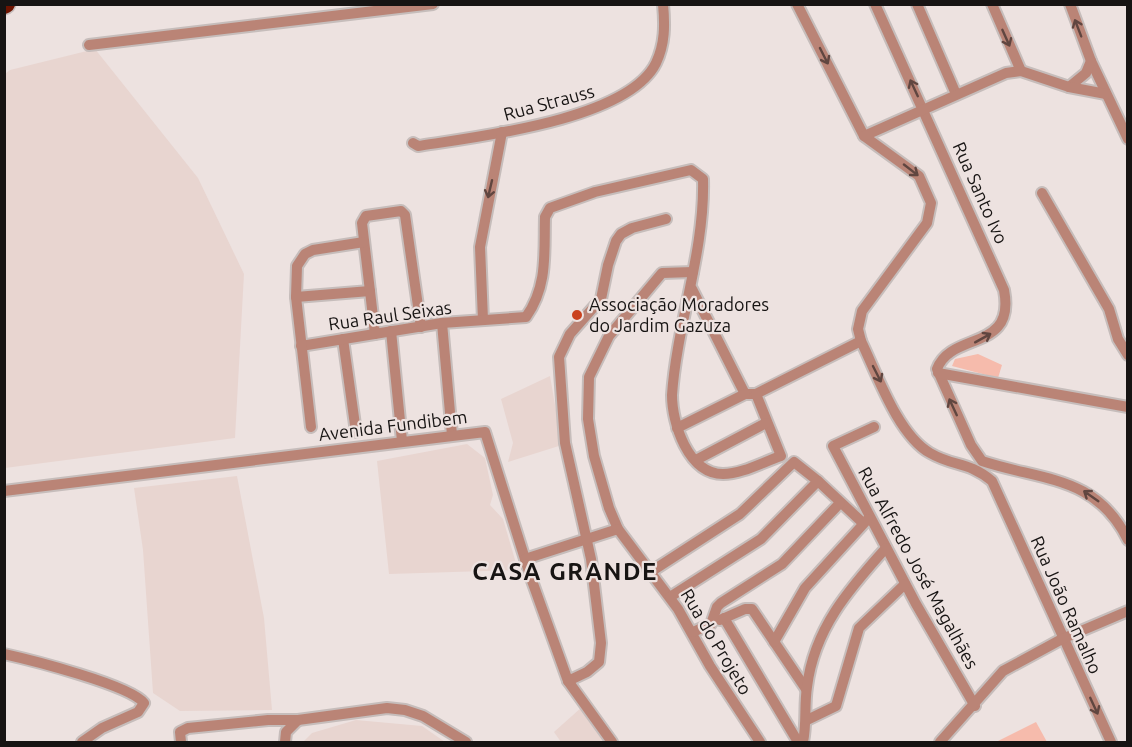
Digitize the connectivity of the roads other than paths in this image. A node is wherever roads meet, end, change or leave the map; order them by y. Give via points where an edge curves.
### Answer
1 (433, 4) edge
2 (663, 4) edge
3 (797, 4) edge
4 (875, 4) edge
5 (917, 4) edge
6 (992, 4) edge
7 (1070, 4) edge
8 (342, 10) edge
9 (89, 45) dead end
10 (1091, 61) junction
11 (1021, 71) junction
12 (1069, 87) junction
13 (956, 94) junction
14 (1106, 94) junction
15 (924, 109) junction
16 (502, 132) junction
17 (864, 136) junction
18 (1128, 139) edge
19 (414, 143) dead end
20 (1042, 194) dead end
21 (666, 219) dead end
22 (364, 242) junction
23 (693, 272) junction
24 (691, 288) junction
25 (370, 291) junction
26 (296, 297) junction
27 (483, 320) junction
28 (442, 323) junction
29 (421, 327) junction
30 (391, 331) junction
31 (375, 334) junction
32 (343, 339) junction
33 (861, 341) junction
34 (301, 346) junction
35 (1128, 355) edge
36 (937, 371) junction
37 (751, 394) junction
38 (1128, 407) edge
39 (766, 423) junction
40 (311, 426) dead end
41 (874, 427) dead end
42 (677, 428) junction
43 (356, 432) dead end
44 (452, 435) junction
45 (402, 441) junction
46 (971, 446) junction
47 (696, 460) junction
48 (948, 461) junction
49 (1002, 467) junction
50 (818, 480) junction
51 (992, 481) junction
52 (4, 491) edge
53 (840, 503) junction
54 (867, 520) junction
55 (618, 529) junction
56 (587, 540) junction
57 (1128, 540) edge
58 (886, 548) junction
59 (525, 559) junction
60 (652, 571) junction
61 (905, 584) junction
62 (670, 597) junction
63 (1128, 611) edge
64 (724, 618) junction
65 (711, 624) junction
66 (693, 632) junction
67 (1062, 639) junction
68 (774, 642) junction
69 (4, 654) edge
70 (568, 681) junction
71 (806, 689) junction
72 (975, 706) junction
73 (298, 720) junction
74 (807, 720) junction
75 (82, 742) edge
76 (181, 742) edge
77 (285, 742) edge
78 (466, 742) edge
79 (612, 742) edge
80 (760, 742) edge
81 (800, 742) edge
82 (940, 742) edge
83 (1111, 742) edge

1 - 8 street
2 - 16 street, Rua Strauss via 664,39 656,65 624,95 585,112
3 -> 17 street
15 -> 4 street, Rua Santo Ivo
5 - 13 street
6 -> 11 street
10 -> 7 street
8 - 9 street
10 - 12 street via 1086,73
10 - 14 street
11 - 12 street
11 - 13 street via 1006,73
12 - 14 street
13 - 15 street
14 - 18 street
15 - 17 street
36 -> 15 street, Rua Santo Ivo via 946,354 996,330 1006,301 999,275
16 - 19 street, Rua Strauss via 418,146
16 -> 27 street via 480,247
17 -> 33 street via 919,176 931,203 927,223 862,312 858,329
20 - 35 street via 1109,309 1118,339
21 - 56 street via 621,234 608,265 601,299 570,334 559,357 568,460
22 - 25 street
22 - 26 street via 305,254 297,266
22 - 29 street via 364,217 404,213
23 - 24 street
23 - 27 street, Rua Raul Seixas via 703,179 691,170 595,192 550,208 545,217 543,281 534,306 526,317
23 - 55 street, Rua do Projeto via 667,271 657,277 609,336 589,377 588,419 594,456
24 - 37 street
24 - 42 street via 673,378 672,412
25 - 26 street
25 - 31 street
26 - 34 street
27 - 28 street, Rua Raul Seixas
28 - 29 street, Rua Raul Seixas
28 - 44 street
29 - 30 street, Rua Raul Seixas
30 - 31 street, Rua Raul Seixas
30 - 45 street
31 - 32 street, Rua Raul Seixas
32 - 34 street, Rua Raul Seixas
32 - 43 street
33 - 37 street
33 -> 48 street via 909,435 922,448
34 - 40 street
36 - 38 street
46 -> 36 street
37 - 39 street
37 - 42 street
39 - 47 street
39 - 47 street via 781,456 724,474 708,470
41 - 54 street, Rua Alfredo José Magalhães via 833,446
42 - 47 street
44 - 45 street, Avenida Fundibem
44 - 59 street, Avenida Fundibem via 485,432
45 - 52 street, Avenida Fundibem
46 - 48 street via 964,455
46 - 49 street via 982,461
48 - 51 street via 975,468
49 - 51 street
57 -> 49 street via 1106,507 1089,494 1054,478
50 - 53 street
50 - 60 street via 794,462 740,514
50 - 62 street via 761,539
51 - 67 street, Rua João Ramalho
53 - 54 street
53 - 65 street via 782,564 717,607
54 - 58 street, Rua Alfredo José Magalhães
54 - 68 street via 805,588
55 - 56 street
55 - 60 street, Rua do Projeto
56 - 59 street
56 - 70 street via 601,652 599,662
58 - 61 street, Rua Alfredo José Magalhães
58 - 71 street via 833,610
59 - 70 street, Avenida Fundibem
60 - 62 street, Rua do Projeto
61 - 72 street, Rua Alfredo José Magalhães
61 - 74 street via 859,628 836,706
62 - 66 street, Rua do Projeto
63 - 67 street
64 - 65 street
64 - 68 street via 749,608
64 - 81 street
65 - 66 street
66 - 80 street, Rua do Projeto via 710,666
67 - 72 street via 1004,671
67 -> 83 street, Rua João Ramalho
68 - 71 street
69 - 75 street via 108,684 138,697 144,706 138,712
70 - 79 street, Avenida Fundibem
71 - 74 street
72 - 82 street
73 - 76 street via 188,728 180,732
73 - 77 street via 290,727
73 - 78 street via 387,708 405,710 438,723
74 - 81 street

